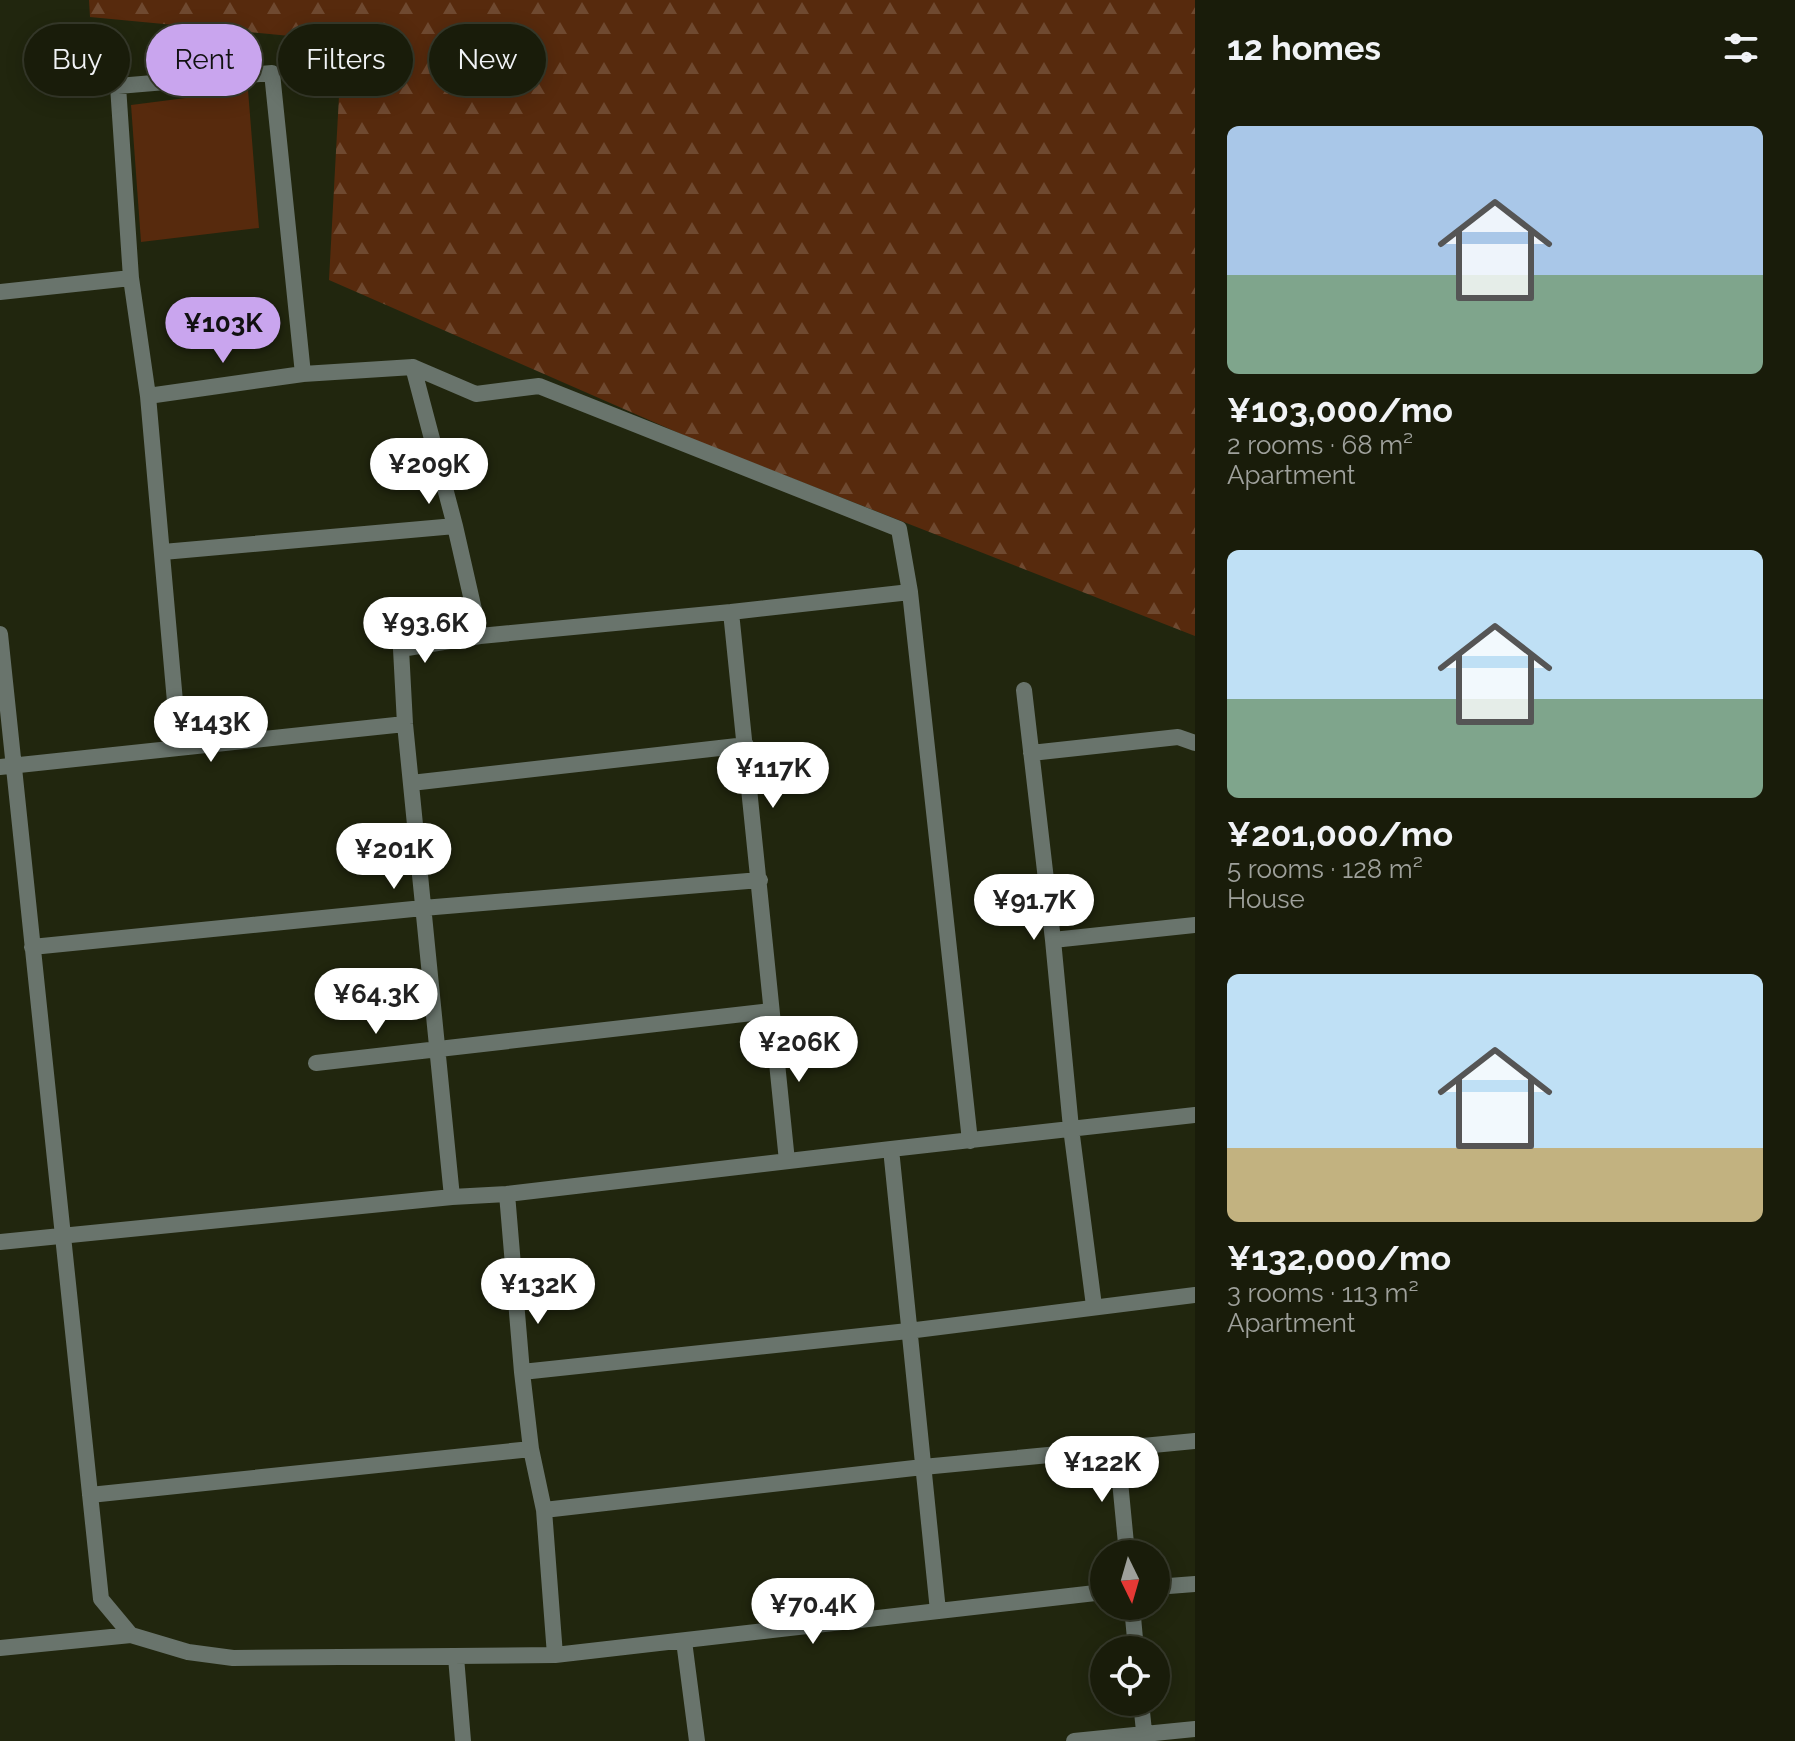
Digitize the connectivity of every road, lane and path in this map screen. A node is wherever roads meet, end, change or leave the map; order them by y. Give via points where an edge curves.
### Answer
1 (131, 278) junction
2 (0, 292) edge
3 (413, 367) junction
4 (303, 374) junction
5 (148, 396) junction
6 (455, 526) junction
7 (163, 552) junction
8 (910, 592) junction
9 (731, 612) junction
10 (0, 634) edge
11 (480, 636) junction
12 (1024, 690) dead end
13 (405, 724) junction
14 (1195, 743) edge
15 (746, 745) junction
16 (179, 747) junction
17 (1031, 753) junction
18 (7, 766) edge
19 (411, 783) junction
20 (760, 880) junction
21 (423, 908) junction
22 (1195, 925) edge
23 (1053, 940) junction
24 (32, 947) junction
25 (771, 1011) junction
26 (439, 1049) junction
27 (316, 1063) dead end
28 (1195, 1115) edge
29 (1071, 1128) junction
30 (970, 1141) junction
31 (891, 1149) junction
32 (787, 1161) junction
33 (507, 1194) junction
34 (452, 1197) junction
35 (63, 1236) junction
36 (0, 1242) edge
37 (1195, 1295) edge
38 (1094, 1306) junction
39 (908, 1331) junction
40 (522, 1372) junction
41 (1195, 1441) edge
42 (531, 1449) junction
43 (1117, 1450) junction
44 (923, 1467) junction
45 (90, 1495) junction
46 (544, 1510) junction
47 (1126, 1540) edge
48 (1195, 1584) edge
49 (1170, 1586) edge
50 (1090, 1594) edge
51 (938, 1611) junction
52 (131, 1635) junction
53 (684, 1641) junction
54 (0, 1648) edge
55 (555, 1655) junction
56 (456, 1657) junction
57 (1143, 1716) edge
58 (1195, 1729) edge
59 (1145, 1737) edge
60 (463, 1741) edge
61 (697, 1741) edge
62 (1074, 1741) edge

1 - 2 street
1 - 4 street via 118,86 272,73
1 - 5 street
3 - 4 street
3 - 6 street
3 - 8 street via 476,394 539,386 899,529
4 - 5 street
5 - 7 street
6 - 7 street
6 - 11 street
7 - 16 street
8 - 9 street
8 - 30 street
9 - 11 street
9 - 15 street
10 - 18 street
11 - 13 street via 401,649
12 - 17 street
13 - 16 street
13 - 19 street
14 - 17 street via 1178,737
15 - 19 street
15 - 20 street
16 - 18 street
17 - 23 street
18 - 24 street
19 - 21 street
20 - 21 street
20 - 25 street
21 - 24 street
21 - 26 street
22 - 23 street
23 - 29 street
24 - 35 street
25 - 26 street
25 - 32 street
26 - 27 street
26 - 34 street
28 - 29 street
29 - 30 street
29 - 38 street
30 - 31 street
31 - 32 street
31 - 39 street
32 - 33 street
33 - 34 street
33 - 40 street
34 - 35 street
35 - 36 street
35 - 45 street
37 - 38 street
38 - 39 street
39 - 40 street
39 - 44 street
40 - 42 street
41 - 43 street
42 - 45 street
42 - 46 street
43 - 44 street
43 - 47 street
44 - 46 street
44 - 51 street
45 - 52 street via 101,1599
46 - 55 street
48 - 49 street
50 - 51 street
51 - 53 street
52 - 54 street
52 - 56 street via 188,1652 233,1658
53 - 55 street
53 - 61 street
55 - 56 street
56 - 60 street
57 - 59 street
58 - 59 street
59 - 62 street

